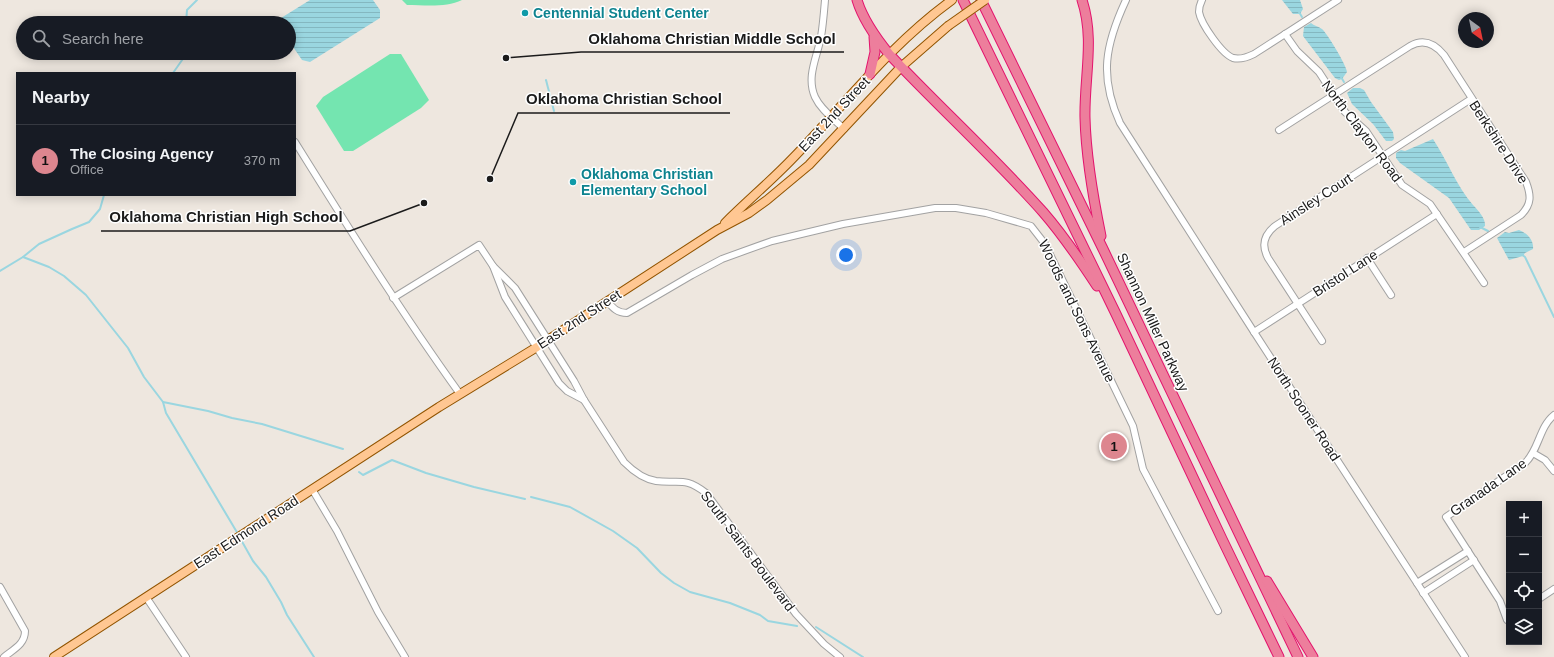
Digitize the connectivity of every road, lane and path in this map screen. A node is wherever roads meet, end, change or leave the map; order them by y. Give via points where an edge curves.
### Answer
1 (825, 0) edge
2 (858, 0) edge
3 (952, 0) edge
4 (963, 0) edge
5 (981, 0) edge
6 (985, 0) edge
7 (1082, 0) edge
8 (1126, 0) edge
9 (1202, 0) edge
10 (1338, 0) edge
11 (874, 33) junction
12 (1285, 34) junction
13 (889, 54) junction
14 (901, 67) junction
15 (870, 74) junction
16 (1334, 95) junction
17 (1471, 98) junction
18 (831, 117) junction
19 (844, 129) junction
20 (1279, 130) dead end
21 (296, 144) edge
22 (1382, 155) junction
23 (1437, 214) junction
24 (717, 230) junction
25 (1103, 250) junction
26 (1464, 252) junction
27 (1367, 258) junction
28 (493, 266) junction
29 (1484, 283) dead end
30 (1391, 295) dead end
31 (393, 298) junction
32 (607, 301) junction
33 (1298, 304) junction
34 (1116, 314) junction
35 (1254, 332) junction
36 (548, 340) junction
37 (1322, 341) dead end
38 (537, 347) junction
39 (460, 394) junction
40 (584, 400) junction
41 (439, 407) joint
42 (1554, 415) edge
43 (1533, 453) junction
44 (1554, 471) edge
45 (312, 489) junction
46 (1238, 533) junction
47 (1468, 551) junction
48 (1474, 560) junction
49 (1443, 567) junction
50 (1449, 576) junction
51 (1417, 583) junction
52 (0, 587) edge
53 (1554, 590) edge
54 (1424, 593) junction
55 (146, 597) junction
56 (1542, 597) edge
57 (1218, 611) dead end
58 (1506, 615) edge
59 (4, 657) edge
60 (54, 657) edge
61 (186, 657) edge
62 (405, 657) edge
63 (840, 657) edge
64 (1279, 657) edge
65 (1298, 657) edge
66 (1313, 657) edge
67 (1465, 657) edge

1 - 18 street via 821,37 811,79 813,91
2 - 11 highway via 864,17
3 - 13 main road, East 2nd Street
4 - 34 highway
5 - 25 highway, Shannon Miller Parkway
6 - 14 main road, bridge via 948,26
7 - 25 highway via 1088,22 1089,41 1085,117 1088,154
8 - 35 street, North Sooner Road via 1115,23 1107,56 1108,90 1113,108 1143,161
9 - 12 street via 1199,10 1201,17 1219,45 1230,56 1242,58 1254,54
10 - 12 street
11 - 13 highway
11 - 15 highway via 876,52
12 - 16 street, North Clayton Road via 1297,51 1319,72
13 - 14 highway
13 - 15 main road, East 2nd Street
14 - 19 main road
14 - 34 highway via 1043,213 1076,255
15 - 18 main road, East 2nd Street
16 - 17 street, Berkshire Drive via 1406,48 1422,42 1431,44 1441,51
16 - 20 street
16 - 22 street, North Clayton Road via 1345,112 1366,131
17 - 22 street, Ainsley Court
17 - 26 street, Berkshire Drive via 1526,182 1530,196 1528,206 1521,215
18 - 19 street
18 - 24 main road, East 2nd Street via 771,181
19 - 24 main road, East 2nd Street via 809,165 767,200
21 - 31 street
22 - 23 street, North Clayton Road via 1405,188 1428,202
22 - 33 street, Ainsley Court via 1267,233 1264,242 1266,255
23 - 26 street, North Clayton Road
23 - 27 street, Bristol Lane
24 - 32 main road, East 2nd Street
25 - 46 highway, Shannon Miller Parkway
26 - 29 street, North Clayton Road
27 - 30 street
27 - 33 street, Bristol Lane
28 - 31 street, South Saints Boulevard via 479,245
28 - 36 street, South Saints Boulevard via 516,288
28 - 38 street, South Saints Boulevard via 506,297
31 - 39 street
32 - 36 main road, East 2nd Street
32 - 57 street, Woods and Sons Avenue via 614,309 627,313 722,259 772,241 843,224 935,208 956,208 986,213 1031,226 1049,251 1133,426 1143,470
33 - 35 street, Bristol Lane
33 - 37 street, Ainsley Court
34 - 64 highway
35 - 51 street, North Sooner Road
36 - 38 main road, East 2nd Street
36 - 40 street, South Saints Boulevard
38 - 39 main road, East 2nd Street
38 - 40 street, South Saints Boulevard via 559,383
39 - 41 main road, East 2nd Street
40 - 63 street, South Saints Boulevard via 631,470 657,481 684,481 706,493 796,614
41 - 45 main road, East Edmond Road
42 - 43 street, Granada Lane via 1548,421
43 - 44 street via 1545,460
43 - 47 street, Granada Lane via 1525,463 1446,517
45 - 55 main road, East Edmond Road
45 - 62 street
46 - 65 highway, Shannon Miller Parkway
46 - 66 highway
47 - 48 street
47 - 49 street
48 - 50 street
48 - 58 street
49 - 50 street
49 - 51 street
50 - 54 street
51 - 54 street, North Sooner Road
52 - 59 street via 25,631 22,644
53 - 56 street
54 - 67 street, North Sooner Road
55 - 60 main road, East Edmond Road
55 - 61 street

